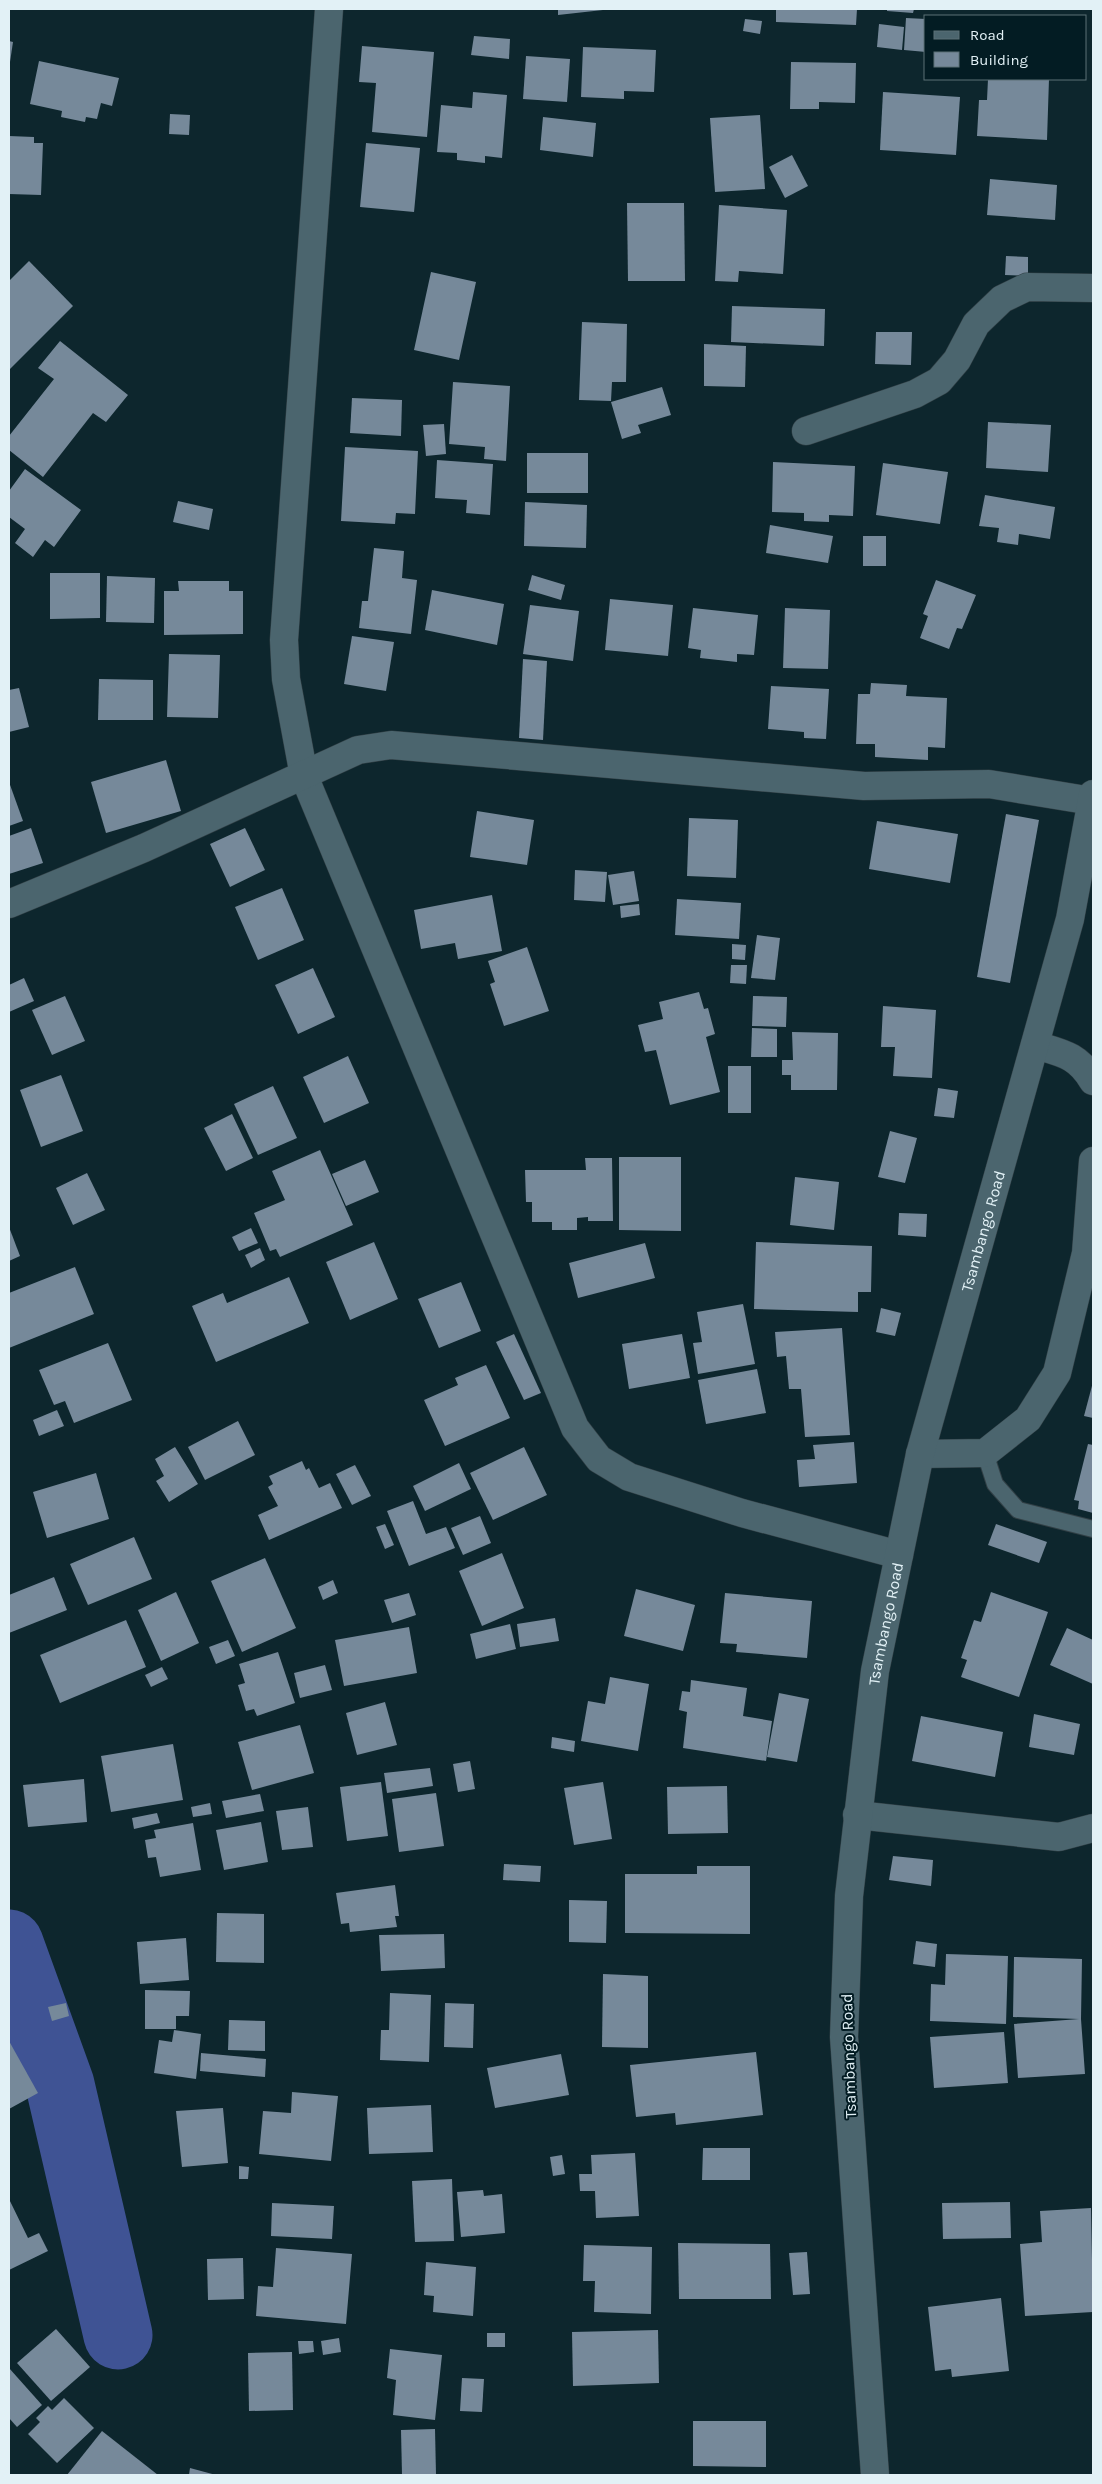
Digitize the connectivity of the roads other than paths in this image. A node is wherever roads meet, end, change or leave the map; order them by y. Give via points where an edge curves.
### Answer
1 (329, 9) edge
2 (1093, 288) edge
3 (806, 431) dead end
4 (304, 776) junction
5 (1092, 806) edge
6 (9, 904) edge
7 (1035, 1045) junction
8 (1093, 1081) edge
9 (1093, 1161) edge
10 (1090, 1254) edge
11 (985, 1453) junction
12 (920, 1454) junction
13 (1093, 1529) edge
14 (899, 1555) junction
15 (857, 1815) junction
16 (1093, 1828) edge
17 (875, 2475) edge

1 - 4 street via 284,640 286,679
2 - 3 street via 1028,287 1002,298 976,324 957,360 939,381 915,394
4 - 5 street via 358,750 391,745 864,786 990,784
4 - 6 street
4 - 14 street via 575,1428 600,1459 629,1477
5 - 7 street, Tsambango Road via 1070,919
7 - 8 street via 1068,1054 1085,1068
7 - 12 street, Tsambango Road
9 - 10 street
10 - 11 street via 1057,1373 1028,1419
11 - 12 street
11 - 13 lane via 995,1484 1018,1510
12 - 14 street, Tsambango Road
14 - 15 street, Tsambango Road via 875,1672
15 - 16 street via 1059,1837
15 - 17 street, Tsambango Road via 849,1896 844,2037

